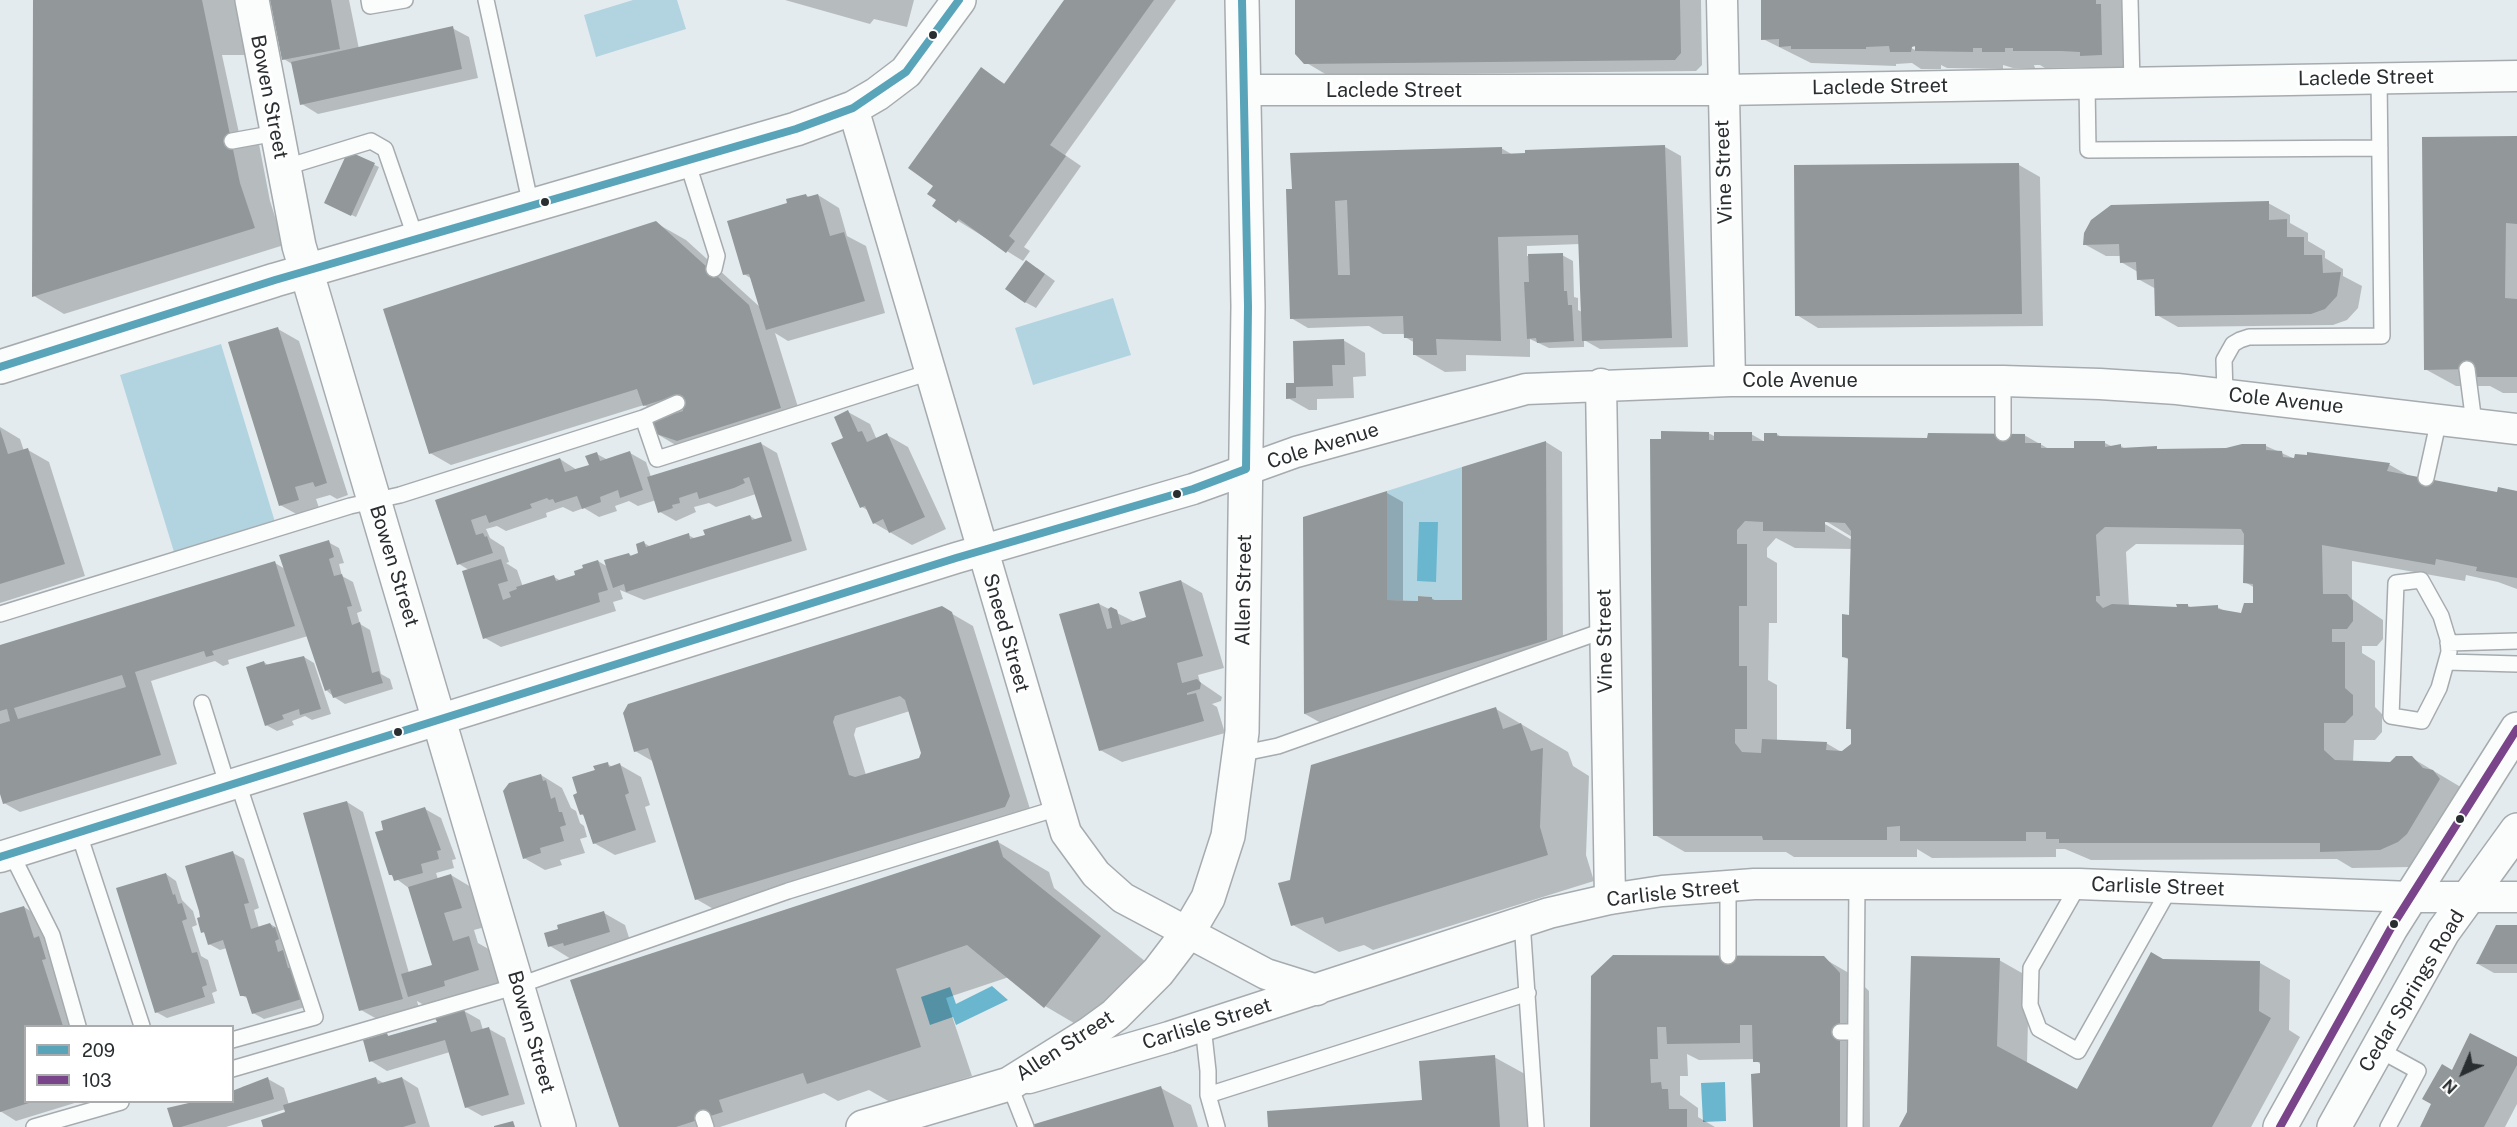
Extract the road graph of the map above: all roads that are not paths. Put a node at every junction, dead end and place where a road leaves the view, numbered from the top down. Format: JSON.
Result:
{"nodes":[{"id":1,"x":252,"y":0,"type":"edge"},
{"id":2,"x":369,"y":0,"type":"edge"},
{"id":3,"x":405,"y":0,"type":"edge"},
{"id":4,"x":486,"y":0,"type":"edge"},
{"id":5,"x":959,"y":0,"type":"edge"},
{"id":6,"x":1242,"y":0,"type":"edge"},
{"id":7,"x":1722,"y":0,"type":"edge"},
{"id":8,"x":2130,"y":0,"type":"edge"},
{"id":9,"x":2517,"y":76,"type":"edge"},
{"id":10,"x":2379,"y":78,"type":"junction"},
{"id":11,"x":2132,"y":82,"type":"junction"},
{"id":12,"x":2087,"y":83,"type":"junction"},
{"id":13,"x":1244,"y":90,"type":"junction"},
{"id":14,"x":1722,"y":90,"type":"junction"},
{"id":15,"x":853,"y":108,"type":"junction"},
{"id":16,"x":276,"y":133,"type":"junction"},
{"id":17,"x":232,"y":141,"type":"dead end"},
{"id":18,"x":2380,"y":148,"type":"junction"},
{"id":19,"x":687,"y":161,"type":"junction"},
{"id":20,"x":283,"y":168,"type":"junction"},
{"id":21,"x":531,"y":206,"type":"junction"},
{"id":22,"x":416,"y":239,"type":"junction"},
{"id":23,"x":714,"y":269,"type":"dead end"},
{"id":24,"x":306,"y":271,"type":"junction"},
{"id":25,"x":0,"y":367,"type":"edge"},
{"id":26,"x":2467,"y":369,"type":"dead end"},
{"id":27,"x":930,"y":372,"type":"junction"},
{"id":28,"x":1730,"y":381,"type":"junction"},
{"id":29,"x":2003,"y":381,"type":"junction"},
{"id":30,"x":1601,"y":384,"type":"junction"},
{"id":31,"x":2224,"y":394,"type":"junction"},
{"id":32,"x":677,"y":404,"type":"dead end"},
{"id":33,"x":643,"y":418,"type":"junction"},
{"id":34,"x":2439,"y":419,"type":"junction"},
{"id":35,"x":2474,"y":423,"type":"junction"},
{"id":36,"x":2517,"y":429,"type":"edge"},
{"id":37,"x":2003,"y":433,"type":"dead end"},
{"id":38,"x":1246,"y":469,"type":"junction"},
{"id":39,"x":2426,"y":478,"type":"dead end"},
{"id":40,"x":374,"y":501,"type":"junction"},
{"id":41,"x":981,"y":550,"type":"junction"},
{"id":42,"x":0,"y":614,"type":"edge"},
{"id":43,"x":1605,"y":630,"type":"junction"},
{"id":44,"x":2517,"y":641,"type":"edge"},
{"id":45,"x":2448,"y":643,"type":"junction"},
{"id":46,"x":2447,"y":662,"type":"junction"},
{"id":47,"x":2517,"y":664,"type":"edge"},
{"id":48,"x":202,"y":703,"type":"dead end"},
{"id":49,"x":440,"y":720,"type":"junction"},
{"id":50,"x":2517,"y":729,"type":"edge"},
{"id":51,"x":1239,"y":754,"type":"junction"},
{"id":52,"x":233,"y":785,"type":"junction"},
{"id":53,"x":1058,"y":808,"type":"junction"},
{"id":54,"x":2517,"y":830,"type":"edge"},
{"id":55,"x":79,"y":834,"type":"junction"},
{"id":56,"x":6,"y":855,"type":"edge"},
{"id":57,"x":1857,"y":884,"type":"junction"},
{"id":58,"x":2079,"y":884,"type":"junction"},
{"id":59,"x":1728,"y":886,"type":"junction"},
{"id":60,"x":2170,"y":888,"type":"junction"},
{"id":61,"x":2411,"y":897,"type":"junction"},
{"id":62,"x":2469,"y":897,"type":"junction"},
{"id":63,"x":2517,"y":897,"type":"edge"},
{"id":64,"x":1610,"y":899,"type":"junction"},
{"id":65,"x":1522,"y":921,"type":"junction"},
{"id":66,"x":1187,"y":934,"type":"junction"},
{"id":67,"x":1728,"y":956,"type":"dead end"},
{"id":68,"x":518,"y":986,"type":"junction"},
{"id":69,"x":1317,"y":990,"type":"junction"},
{"id":70,"x":1528,"y":993,"type":"junction"},
{"id":71,"x":78,"y":1025,"type":"edge"},
{"id":72,"x":142,"y":1025,"type":"edge"},
{"id":73,"x":1203,"y":1026,"type":"junction"},
{"id":74,"x":234,"y":1039,"type":"edge"},
{"id":75,"x":2376,"y":1048,"type":"junction"},
{"id":76,"x":234,"y":1068,"type":"edge"},
{"id":77,"x":1008,"y":1084,"type":"junction"},
{"id":78,"x":1208,"y":1095,"type":"junction"},
{"id":79,"x":115,"y":1103,"type":"edge"},
{"id":80,"x":34,"y":1127,"type":"edge"},
{"id":81,"x":559,"y":1127,"type":"edge"},
{"id":82,"x":863,"y":1127,"type":"edge"},
{"id":83,"x":1026,"y":1127,"type":"edge"},
{"id":84,"x":1218,"y":1127,"type":"edge"},
{"id":85,"x":1536,"y":1127,"type":"edge"},
{"id":86,"x":1855,"y":1127,"type":"edge"},
{"id":87,"x":2280,"y":1127,"type":"edge"},
{"id":88,"x":2334,"y":1127,"type":"edge"},
{"id":89,"x":2388,"y":1127,"type":"edge"}],
"edges":[{"from":1,"to":16,"type":"street","name":"Bowen Street"},
{"from":2,"to":3,"type":"lane"},
{"from":4,"to":21,"type":"lane"},
{"from":5,"to":15,"type":"street"},
{"from":6,"to":13,"type":"street","name":"Allen Street"},
{"from":7,"to":14,"type":"street","name":"Vine Street"},
{"from":8,"to":11,"type":"lane"},
{"from":9,"to":10,"type":"street","name":"Laclede Street"},
{"from":10,"to":11,"type":"street","name":"Laclede Street"},
{"from":10,"to":18,"type":"lane"},
{"from":11,"to":12,"type":"street","name":"Laclede Street"},
{"from":12,"to":14,"type":"street","name":"Laclede Street"},
{"from":12,"to":18,"type":"lane"},
{"from":13,"to":14,"type":"street","name":"Laclede Street"},
{"from":13,"to":38,"type":"street","name":"Allen Street"},
{"from":14,"to":28,"type":"street","name":"Vine Street"},
{"from":15,"to":19,"type":"street"},
{"from":15,"to":27,"type":"street","name":"Sneed Street"},
{"from":16,"to":17,"type":"lane"},
{"from":16,"to":20,"type":"street","name":"Bowen Street"},
{"from":18,"to":31,"type":"lane"},
{"from":19,"to":21,"type":"street"},
{"from":19,"to":23,"type":"lane"},
{"from":20,"to":22,"type":"lane"},
{"from":20,"to":24,"type":"street","name":"Bowen Street"},
{"from":21,"to":22,"type":"street"},
{"from":22,"to":24,"type":"street"},
{"from":24,"to":25,"type":"street"},
{"from":24,"to":40,"type":"street","name":"Bowen Street"},
{"from":26,"to":35,"type":"lane"},
{"from":27,"to":33,"type":"lane"},
{"from":27,"to":41,"type":"street","name":"Sneed Street"},
{"from":28,"to":29,"type":"street","name":"Cole Avenue"},
{"from":28,"to":30,"type":"street","name":"Cole Avenue"},
{"from":29,"to":31,"type":"street","name":"Cole Avenue"},
{"from":29,"to":37,"type":"lane"},
{"from":30,"to":38,"type":"street","name":"Cole Avenue"},
{"from":30,"to":43,"type":"street","name":"Vine Street"},
{"from":31,"to":34,"type":"street","name":"Cole Avenue"},
{"from":32,"to":33,"type":"lane"},
{"from":33,"to":40,"type":"lane"},
{"from":34,"to":35,"type":"street","name":"Cole Avenue"},
{"from":34,"to":39,"type":"lane"},
{"from":35,"to":36,"type":"street","name":"Cole Avenue"},
{"from":38,"to":41,"type":"street","name":"Cole Avenue"},
{"from":38,"to":51,"type":"street","name":"Allen Street"},
{"from":40,"to":42,"type":"lane"},
{"from":40,"to":49,"type":"street","name":"Bowen Street"},
{"from":41,"to":49,"type":"street","name":"Cole Avenue"},
{"from":41,"to":53,"type":"street","name":"Sneed Street"},
{"from":43,"to":51,"type":"lane"},
{"from":43,"to":64,"type":"street","name":"Vine Street"},
{"from":44,"to":45,"type":"lane"},
{"from":45,"to":46,"type":"lane"},
{"from":45,"to":46,"type":"lane"},
{"from":46,"to":47,"type":"lane"},
{"from":48,"to":52,"type":"lane"},
{"from":49,"to":52,"type":"street","name":"Cole Avenue"},
{"from":49,"to":68,"type":"street","name":"Bowen Street"},
{"from":50,"to":61,"type":"street"},
{"from":51,"to":66,"type":"street","name":"Allen Street"},
{"from":52,"to":55,"type":"street","name":"Cole Avenue"},
{"from":52,"to":74,"type":"lane"},
{"from":53,"to":66,"type":"street","name":"Sneed Street"},
{"from":53,"to":68,"type":"lane"},
{"from":54,"to":62,"type":"street","name":"Cedar Springs Road"},
{"from":55,"to":56,"type":"street","name":"Cole Avenue"},
{"from":55,"to":72,"type":"lane"},
{"from":56,"to":71,"type":"lane"},
{"from":57,"to":58,"type":"street","name":"Carlisle Street"},
{"from":57,"to":59,"type":"street","name":"Carlisle Street"},
{"from":57,"to":86,"type":"lane"},
{"from":58,"to":60,"type":"street","name":"Carlisle Street"},
{"from":58,"to":60,"type":"lane"},
{"from":59,"to":64,"type":"street","name":"Carlisle Street"},
{"from":59,"to":67,"type":"lane"},
{"from":60,"to":61,"type":"street","name":"Carlisle Street"},
{"from":61,"to":62,"type":"street","name":"Carlisle Street"},
{"from":61,"to":87,"type":"street"},
{"from":62,"to":63,"type":"street","name":"Carlisle Street"},
{"from":62,"to":75,"type":"street","name":"Cedar Springs Road"},
{"from":64,"to":65,"type":"street","name":"Carlisle Street"},
{"from":65,"to":69,"type":"street","name":"Carlisle Street"},
{"from":65,"to":70,"type":"lane"},
{"from":66,"to":69,"type":"street","name":"Sneed Street"},
{"from":66,"to":77,"type":"street","name":"Allen Street"},
{"from":68,"to":76,"type":"lane"},
{"from":68,"to":81,"type":"street","name":"Bowen Street"},
{"from":69,"to":73,"type":"street","name":"Carlisle Street"},
{"from":70,"to":78,"type":"lane"},
{"from":70,"to":85,"type":"lane"},
{"from":73,"to":77,"type":"street","name":"Carlisle Street"},
{"from":73,"to":78,"type":"lane"},
{"from":75,"to":88,"type":"street","name":"Cedar Springs Road"},
{"from":75,"to":89,"type":"lane"},
{"from":77,"to":82,"type":"street","name":"Carlisle Street"},
{"from":77,"to":83,"type":"lane"},
{"from":78,"to":84,"type":"lane"},
{"from":79,"to":80,"type":"lane"}]}
